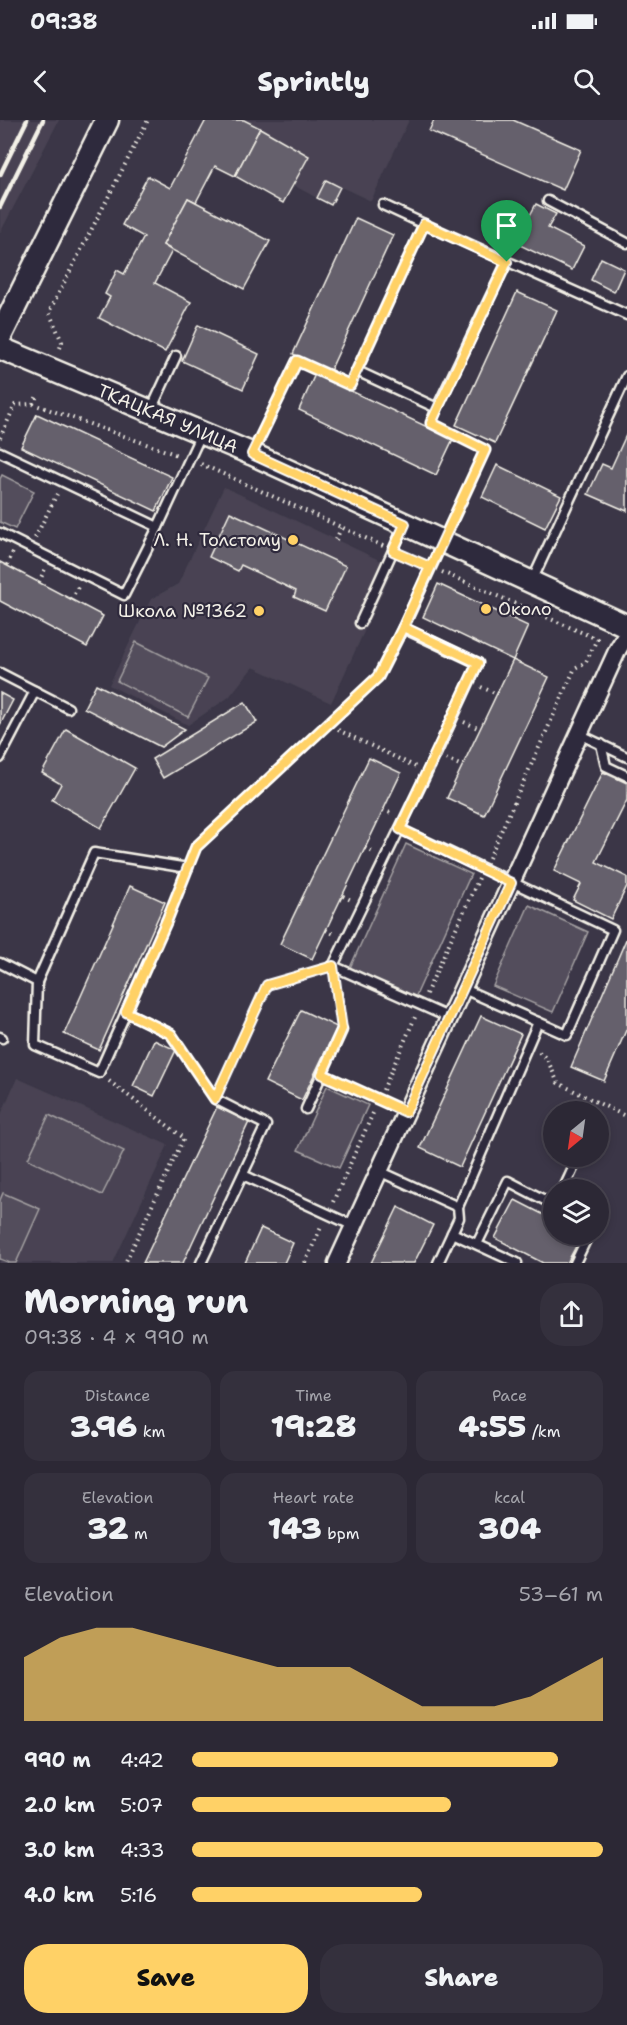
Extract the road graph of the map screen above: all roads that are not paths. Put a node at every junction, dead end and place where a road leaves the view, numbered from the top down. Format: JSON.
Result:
{"nodes":[{"id":1,"x":106,"y":120,"type":"edge"},
{"id":2,"x":548,"y":201,"type":"dead end"},
{"id":3,"x":383,"y":205,"type":"dead end"},
{"id":4,"x":424,"y":224,"type":"junction"},
{"id":5,"x":627,"y":243,"type":"edge"},
{"id":6,"x":507,"y":262,"type":"junction"},
{"id":7,"x":627,"y":315,"type":"edge"},
{"id":8,"x":0,"y":336,"type":"edge"},
{"id":9,"x":0,"y":348,"type":"edge"},
{"id":10,"x":176,"y":356,"type":"dead end"},
{"id":11,"x":357,"y":371,"type":"junction"},
{"id":12,"x":627,"y":376,"type":"edge"},
{"id":13,"x":437,"y":408,"type":"junction"},
{"id":14,"x":151,"y":411,"type":"junction"},
{"id":15,"x":202,"y":432,"type":"junction"},
{"id":16,"x":0,"y":452,"type":"edge"},
{"id":17,"x":252,"y":454,"type":"junction"},
{"id":18,"x":405,"y":524,"type":"junction"},
{"id":19,"x":158,"y":527,"type":"junction"},
{"id":20,"x":0,"y":533,"type":"edge"},
{"id":21,"x":442,"y":540,"type":"junction"},
{"id":22,"x":532,"y":582,"type":"junction"},
{"id":23,"x":360,"y":622,"type":"dead end"},
{"id":24,"x":627,"y":626,"type":"edge"},
{"id":25,"x":403,"y":627,"type":"junction"},
{"id":26,"x":627,"y":634,"type":"edge"},
{"id":27,"x":0,"y":673,"type":"edge"},
{"id":28,"x":35,"y":691,"type":"junction"},
{"id":29,"x":68,"y":708,"type":"dead end"},
{"id":30,"x":579,"y":734,"type":"junction"},
{"id":31,"x":601,"y":744,"type":"junction"},
{"id":32,"x":627,"y":757,"type":"edge"},
{"id":33,"x":0,"y":758,"type":"edge"},
{"id":34,"x":627,"y":776,"type":"edge"},
{"id":35,"x":400,"y":829,"type":"junction"},
{"id":36,"x":188,"y":868,"type":"junction"},
{"id":37,"x":511,"y":883,"type":"junction"},
{"id":38,"x":0,"y":963,"type":"edge"},
{"id":39,"x":37,"y":982,"type":"junction"},
{"id":40,"x":464,"y":988,"type":"junction"},
{"id":41,"x":126,"y":1012,"type":"junction"},
{"id":42,"x":450,"y":1018,"type":"junction"},
{"id":43,"x":538,"y":1022,"type":"junction"},
{"id":44,"x":342,"y":1029,"type":"road end"},
{"id":45,"x":322,"y":1074,"type":"junction"},
{"id":46,"x":306,"y":1109,"type":"dead end"},
{"id":47,"x":406,"y":1112,"type":"junction"},
{"id":48,"x":379,"y":1171,"type":"junction"},
{"id":49,"x":243,"y":1174,"type":"junction"},
{"id":50,"x":543,"y":1199,"type":"edge"},
{"id":51,"x":458,"y":1207,"type":"junction"},
{"id":52,"x":354,"y":1226,"type":"junction"},
{"id":53,"x":452,"y":1233,"type":"junction"},
{"id":54,"x":477,"y":1244,"type":"junction"},
{"id":55,"x":584,"y":1245,"type":"edge"},
{"id":56,"x":201,"y":1263,"type":"edge"},
{"id":57,"x":337,"y":1263,"type":"edge"},
{"id":58,"x":438,"y":1263,"type":"edge"},
{"id":59,"x":517,"y":1263,"type":"edge"},
{"id":60,"x":575,"y":1263,"type":"edge"}],
"edges":[{"from":1,"to":8,"type":"main road"},
{"from":2,"to":5,"type":"lane"},
{"from":3,"to":4,"type":"lane"},
{"from":4,"to":6,"type":"lane"},
{"from":4,"to":11,"type":"lane"},
{"from":6,"to":7,"type":"lane"},
{"from":6,"to":13,"type":"lane"},
{"from":9,"to":14,"type":"street","name":"ТКАЦКАЯ УЛИЦА"},
{"from":10,"to":14,"type":"lane"},
{"from":11,"to":13,"type":"lane"},
{"from":11,"to":17,"type":"lane"},
{"from":12,"to":22,"type":"lane"},
{"from":13,"to":21,"type":"lane"},
{"from":14,"to":15,"type":"street","name":"ТКАЦКАЯ УЛИЦА"},
{"from":15,"to":17,"type":"street","name":"ТКАЦКАЯ УЛИЦА"},
{"from":15,"to":19,"type":"lane"},
{"from":16,"to":19,"type":"lane"},
{"from":17,"to":18,"type":"street","name":"ТКАЦКАЯ УЛИЦА"},
{"from":18,"to":21,"type":"street","name":"ТКАЦКАЯ УЛИЦА"},
{"from":18,"to":23,"type":"lane"},
{"from":19,"to":20,"type":"lane"},
{"from":21,"to":22,"type":"street","name":"ТКАЦКАЯ УЛИЦА"},
{"from":21,"to":25,"type":"lane"},
{"from":22,"to":24,"type":"street","name":"ТКАЦКАЯ УЛИЦА"},
{"from":25,"to":35,"type":"lane"},
{"from":25,"to":36,"type":"lane"},
{"from":26,"to":30,"type":"street"},
{"from":27,"to":28,"type":"lane"},
{"from":28,"to":29,"type":"lane"},
{"from":28,"to":33,"type":"lane"},
{"from":30,"to":31,"type":"lane"},
{"from":30,"to":37,"type":"street"},
{"from":31,"to":32,"type":"lane"},
{"from":31,"to":34,"type":"lane"},
{"from":35,"to":37,"type":"lane"},
{"from":35,"to":42,"type":"lane"},
{"from":36,"to":39,"type":"lane"},
{"from":36,"to":41,"type":"lane"},
{"from":37,"to":40,"type":"street"},
{"from":37,"to":43,"type":"lane"},
{"from":38,"to":39,"type":"lane"},
{"from":39,"to":41,"type":"lane"},
{"from":40,"to":42,"type":"street"},
{"from":40,"to":43,"type":"lane"},
{"from":41,"to":49,"type":"lane"},
{"from":42,"to":47,"type":"street"},
{"from":43,"to":51,"type":"lane"},
{"from":44,"to":45,"type":"lane"},
{"from":45,"to":46,"type":"lane"},
{"from":45,"to":47,"type":"lane"},
{"from":47,"to":48,"type":"street"},
{"from":48,"to":51,"type":"lane"},
{"from":48,"to":52,"type":"street"},
{"from":49,"to":52,"type":"lane"},
{"from":49,"to":56,"type":"lane"},
{"from":50,"to":54,"type":"lane"},
{"from":51,"to":53,"type":"lane"},
{"from":52,"to":57,"type":"street"},
{"from":53,"to":54,"type":"lane"},
{"from":53,"to":58,"type":"lane"},
{"from":54,"to":59,"type":"lane"},
{"from":55,"to":60,"type":"lane"}]}
